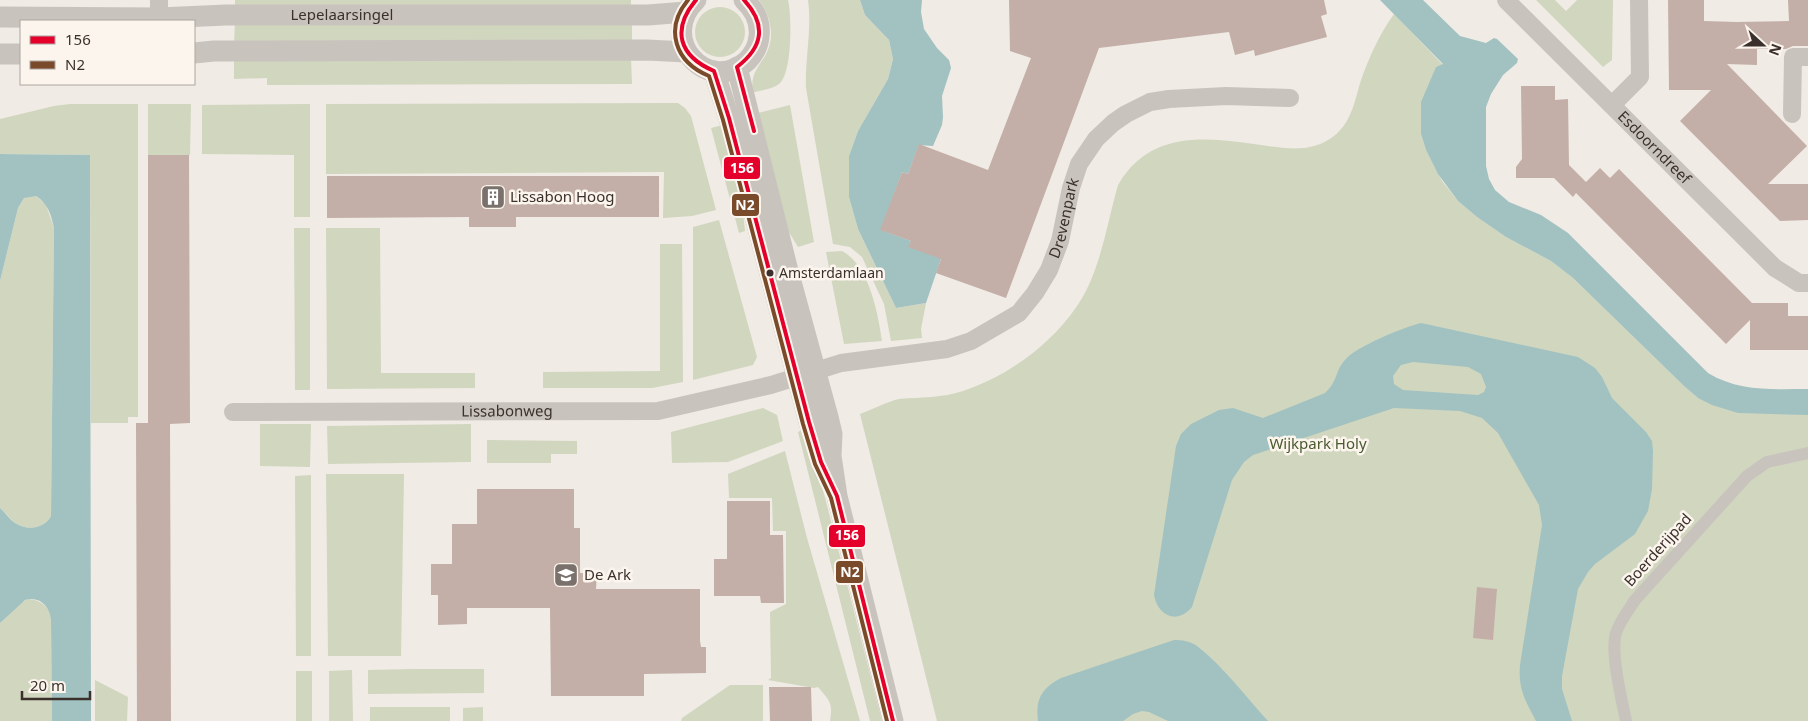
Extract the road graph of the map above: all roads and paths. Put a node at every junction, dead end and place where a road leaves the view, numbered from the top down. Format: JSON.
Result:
{"nodes":[{"id":1,"x":744,"y":0,"type":"edge"},
{"id":2,"x":1506,"y":0,"type":"edge"},
{"id":3,"x":1639,"y":0,"type":"edge"},
{"id":4,"x":691,"y":6,"type":"edge"},
{"id":5,"x":159,"y":13,"type":"edge"},
{"id":6,"x":0,"y":17,"type":"edge"},
{"id":7,"x":686,"y":52,"type":"junction"},
{"id":8,"x":195,"y":53,"type":"edge"},
{"id":9,"x":0,"y":54,"type":"edge"},
{"id":10,"x":20,"y":54,"type":"edge"},
{"id":11,"x":1808,"y":57,"type":"edge"},
{"id":12,"x":737,"y":67,"type":"junction"},
{"id":13,"x":714,"y":71,"type":"junction"},
{"id":14,"x":1290,"y":98,"type":"dead end"},
{"id":15,"x":1612,"y":105,"type":"junction"},
{"id":16,"x":1792,"y":114,"type":"dead end"},
{"id":17,"x":1808,"y":282,"type":"edge"},
{"id":18,"x":796,"y":377,"type":"junction"},
{"id":19,"x":233,"y":412,"type":"dead end"},
{"id":20,"x":1808,"y":453,"type":"edge"},
{"id":21,"x":893,"y":721,"type":"edge"},
{"id":22,"x":1626,"y":721,"type":"edge"}],
"edges":[{"from":1,"to":12,"type":"street"},
{"from":2,"to":15,"type":"street","name":"Esdoorndreef"},
{"from":3,"to":15,"type":"street"},
{"from":4,"to":5,"type":"street","name":"Lepelaarsingel"},
{"from":4,"to":7,"type":"street"},
{"from":5,"to":6,"type":"street","name":"Lepelaarsingel"},
{"from":7,"to":8,"type":"street"},
{"from":7,"to":13,"type":"street"},
{"from":9,"to":10,"type":"street"},
{"from":11,"to":16,"type":"street"},
{"from":12,"to":13,"type":"street"},
{"from":12,"to":18,"type":"street"},
{"from":13,"to":18,"type":"street"},
{"from":14,"to":18,"type":"street","name":"Drevenpark"},
{"from":15,"to":17,"type":"street","name":"Esdoorndreef"},
{"from":18,"to":19,"type":"street","name":"Lissabonweg"},
{"from":18,"to":21,"type":"street"},
{"from":20,"to":22,"type":"street","name":"Boerderijpad"}]}
